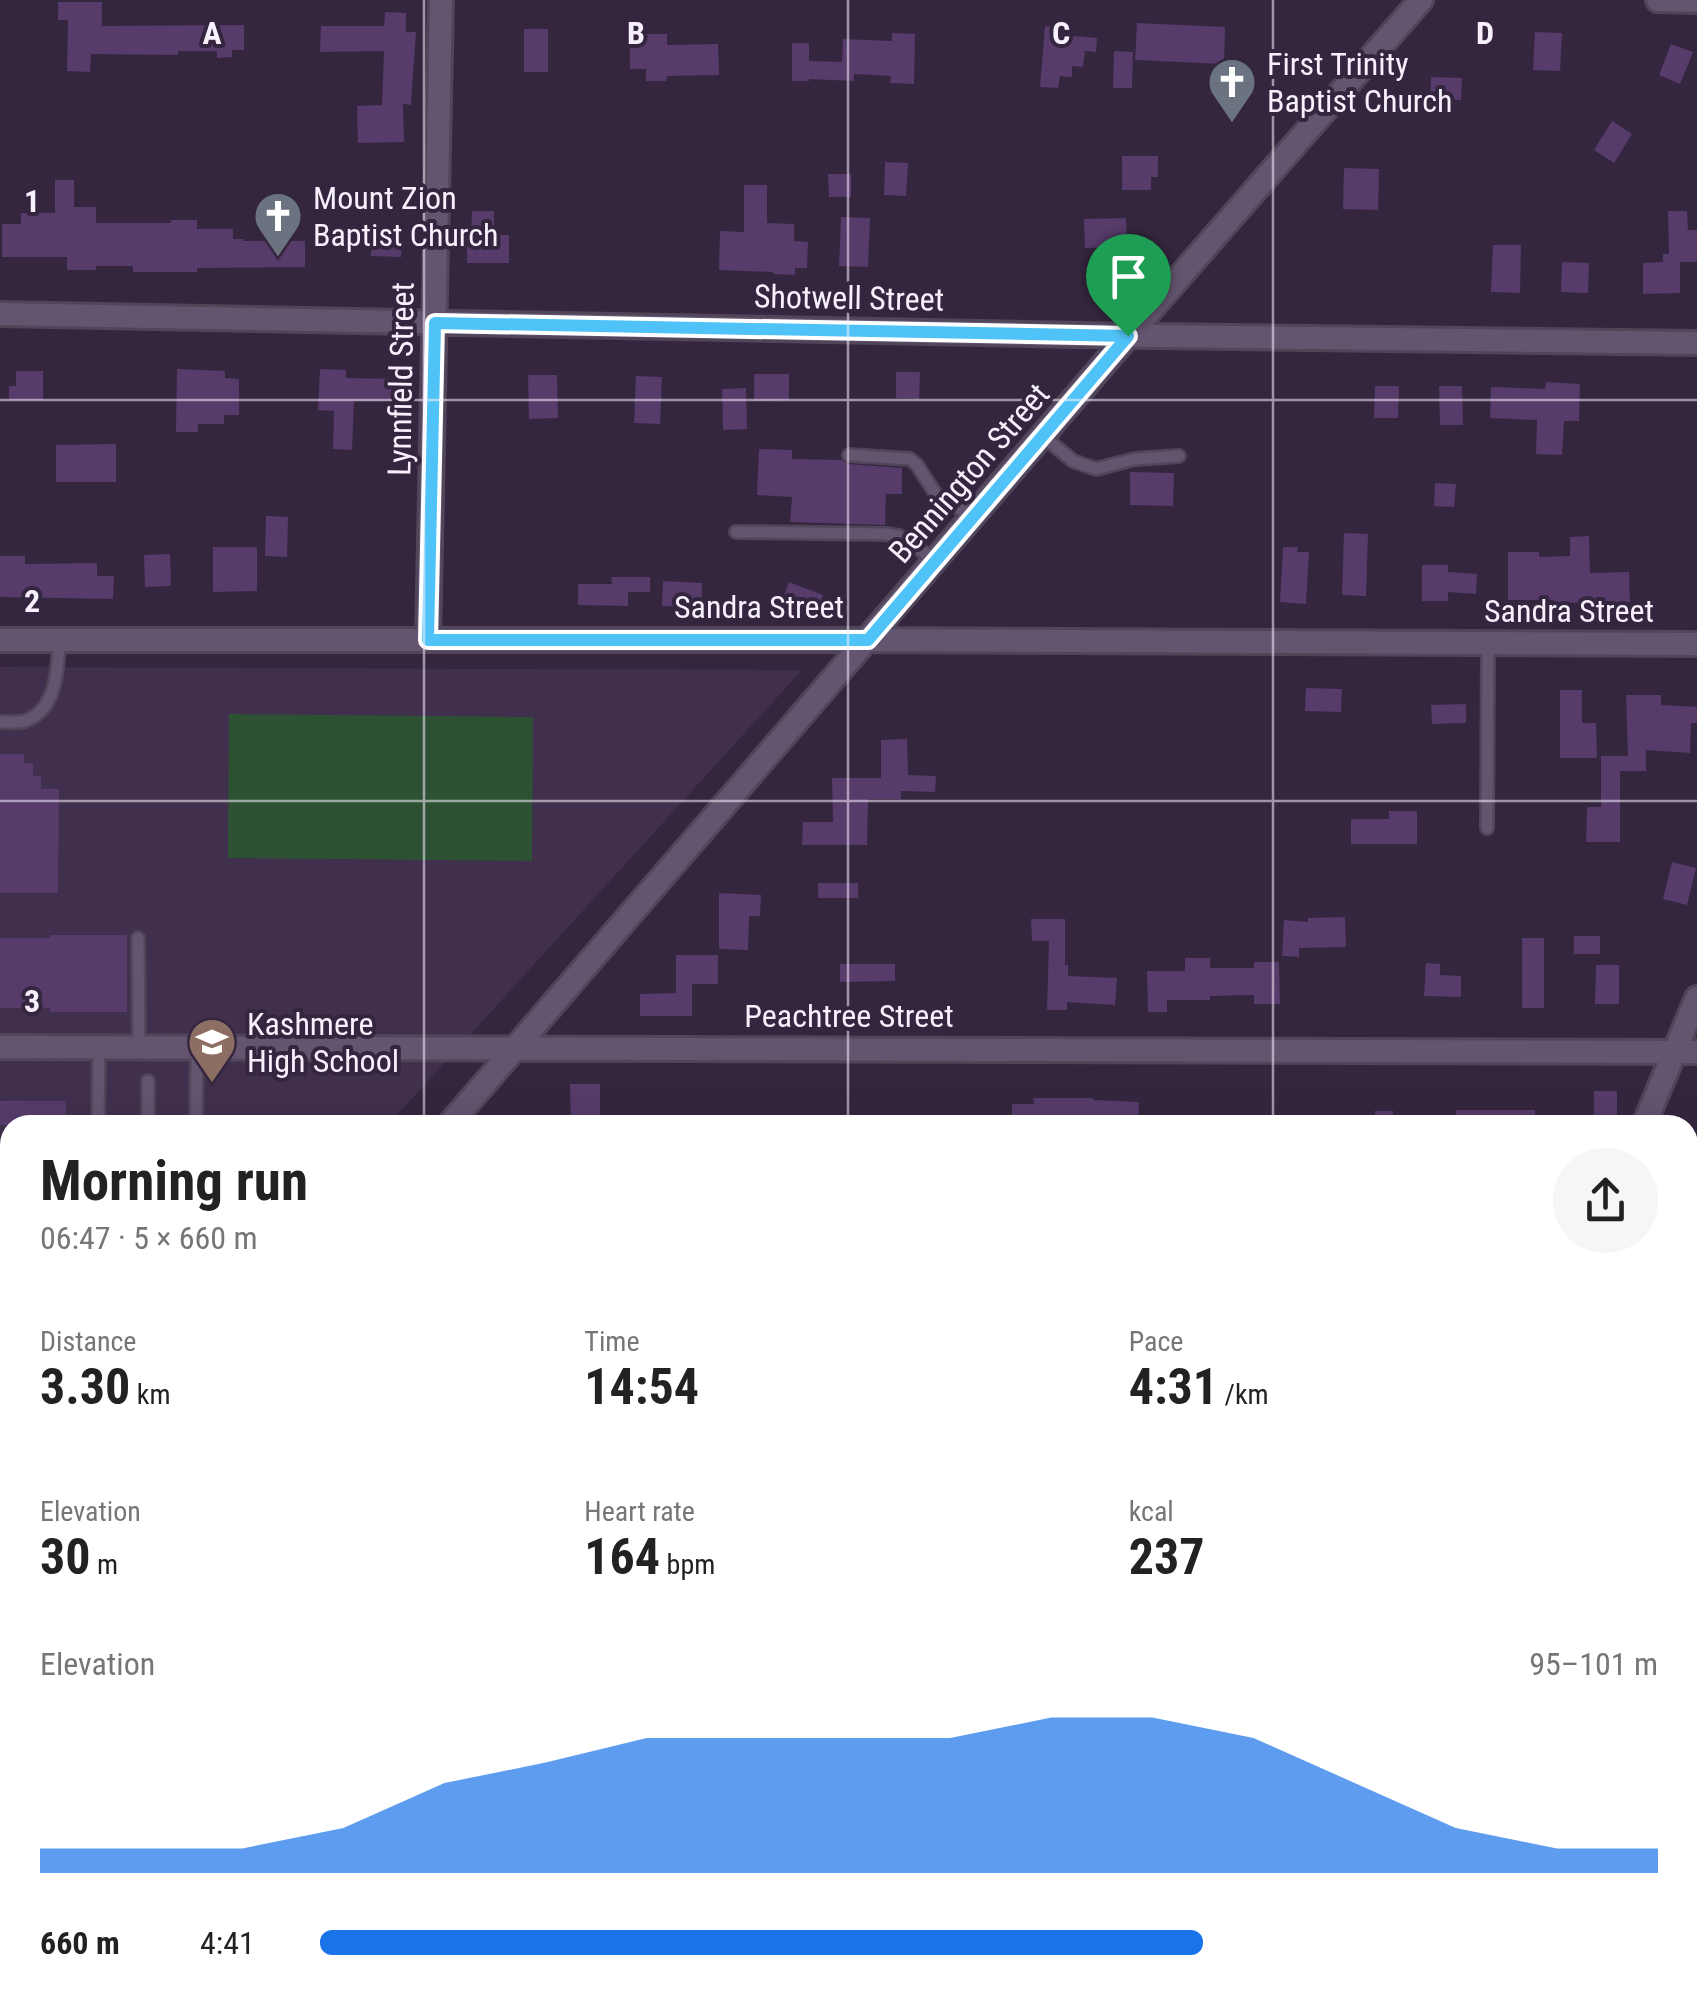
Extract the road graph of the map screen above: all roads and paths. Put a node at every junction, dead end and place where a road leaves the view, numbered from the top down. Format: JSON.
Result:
{"nodes":[{"id":1,"x":441,"y":0,"type":"edge"},
{"id":2,"x":1421,"y":0,"type":"edge"},
{"id":3,"x":1658,"y":0,"type":"edge"},
{"id":4,"x":1697,"y":0,"type":"edge"},
{"id":5,"x":0,"y":314,"type":"edge"},
{"id":6,"x":435,"y":323,"type":"junction"},
{"id":7,"x":1128,"y":336,"type":"junction"},
{"id":8,"x":1697,"y":344,"type":"edge"},
{"id":9,"x":1043,"y":436,"type":"junction"},
{"id":10,"x":849,"y":456,"type":"dead end"},
{"id":11,"x":1179,"y":456,"type":"dead end"},
{"id":12,"x":974,"y":518,"type":"junction"},
{"id":13,"x":736,"y":532,"type":"dead end"},
{"id":14,"x":937,"y":561,"type":"junction"},
{"id":15,"x":0,"y":640,"type":"edge"},
{"id":16,"x":60,"y":640,"type":"junction"},
{"id":17,"x":428,"y":640,"type":"junction"},
{"id":18,"x":868,"y":640,"type":"junction"},
{"id":19,"x":1488,"y":643,"type":"junction"},
{"id":20,"x":1697,"y":644,"type":"edge"},
{"id":21,"x":0,"y":722,"type":"edge"},
{"id":22,"x":1487,"y":828,"type":"dead end"},
{"id":23,"x":138,"y":938,"type":"dead end"},
{"id":24,"x":1697,"y":998,"type":"edge"},
{"id":25,"x":0,"y":1047,"type":"edge"},
{"id":26,"x":99,"y":1047,"type":"junction"},
{"id":27,"x":139,"y":1047,"type":"junction"},
{"id":28,"x":196,"y":1048,"type":"junction"},
{"id":29,"x":515,"y":1048,"type":"junction"},
{"id":30,"x":1686,"y":1052,"type":"edge"},
{"id":31,"x":148,"y":1081,"type":"dead end"},
{"id":32,"x":98,"y":1115,"type":"edge"},
{"id":33,"x":148,"y":1115,"type":"edge"},
{"id":34,"x":196,"y":1115,"type":"edge"},
{"id":35,"x":458,"y":1115,"type":"edge"},
{"id":36,"x":1650,"y":1115,"type":"edge"}],
"edges":[{"from":1,"to":6,"type":"street","name":"Lynnfield Street"},
{"from":2,"to":7,"type":"street","name":"Bennington Street"},
{"from":3,"to":4,"type":"street"},
{"from":5,"to":6,"type":"street","name":"Shotwell Street"},
{"from":6,"to":7,"type":"street","name":"Shotwell Street"},
{"from":6,"to":17,"type":"street","name":"Lynnfield Street"},
{"from":7,"to":8,"type":"street","name":"Shotwell Street"},
{"from":7,"to":9,"type":"street","name":"Bennington Street"},
{"from":9,"to":11,"type":"lane"},
{"from":9,"to":12,"type":"street","name":"Bennington Street"},
{"from":10,"to":12,"type":"lane"},
{"from":12,"to":14,"type":"street","name":"Bennington Street"},
{"from":13,"to":14,"type":"lane"},
{"from":14,"to":18,"type":"street","name":"Bennington Street"},
{"from":15,"to":16,"type":"street","name":"Sandra Street"},
{"from":16,"to":17,"type":"street","name":"Sandra Street"},
{"from":16,"to":21,"type":"lane"},
{"from":17,"to":18,"type":"street","name":"Sandra Street"},
{"from":18,"to":19,"type":"street","name":"Sandra Street"},
{"from":18,"to":29,"type":"street","name":"Bennington Street"},
{"from":19,"to":20,"type":"street","name":"Sandra Street"},
{"from":19,"to":22,"type":"lane"},
{"from":23,"to":27,"type":"lane"},
{"from":24,"to":30,"type":"street"},
{"from":25,"to":26,"type":"street","name":"Peachtree Street"},
{"from":26,"to":27,"type":"street","name":"Peachtree Street"},
{"from":26,"to":32,"type":"lane"},
{"from":27,"to":28,"type":"street","name":"Peachtree Street"},
{"from":28,"to":29,"type":"street","name":"Peachtree Street"},
{"from":28,"to":34,"type":"lane"},
{"from":29,"to":30,"type":"street","name":"Peachtree Street"},
{"from":29,"to":35,"type":"street","name":"Bennington Street"},
{"from":30,"to":36,"type":"street"},
{"from":31,"to":33,"type":"lane"}]}
